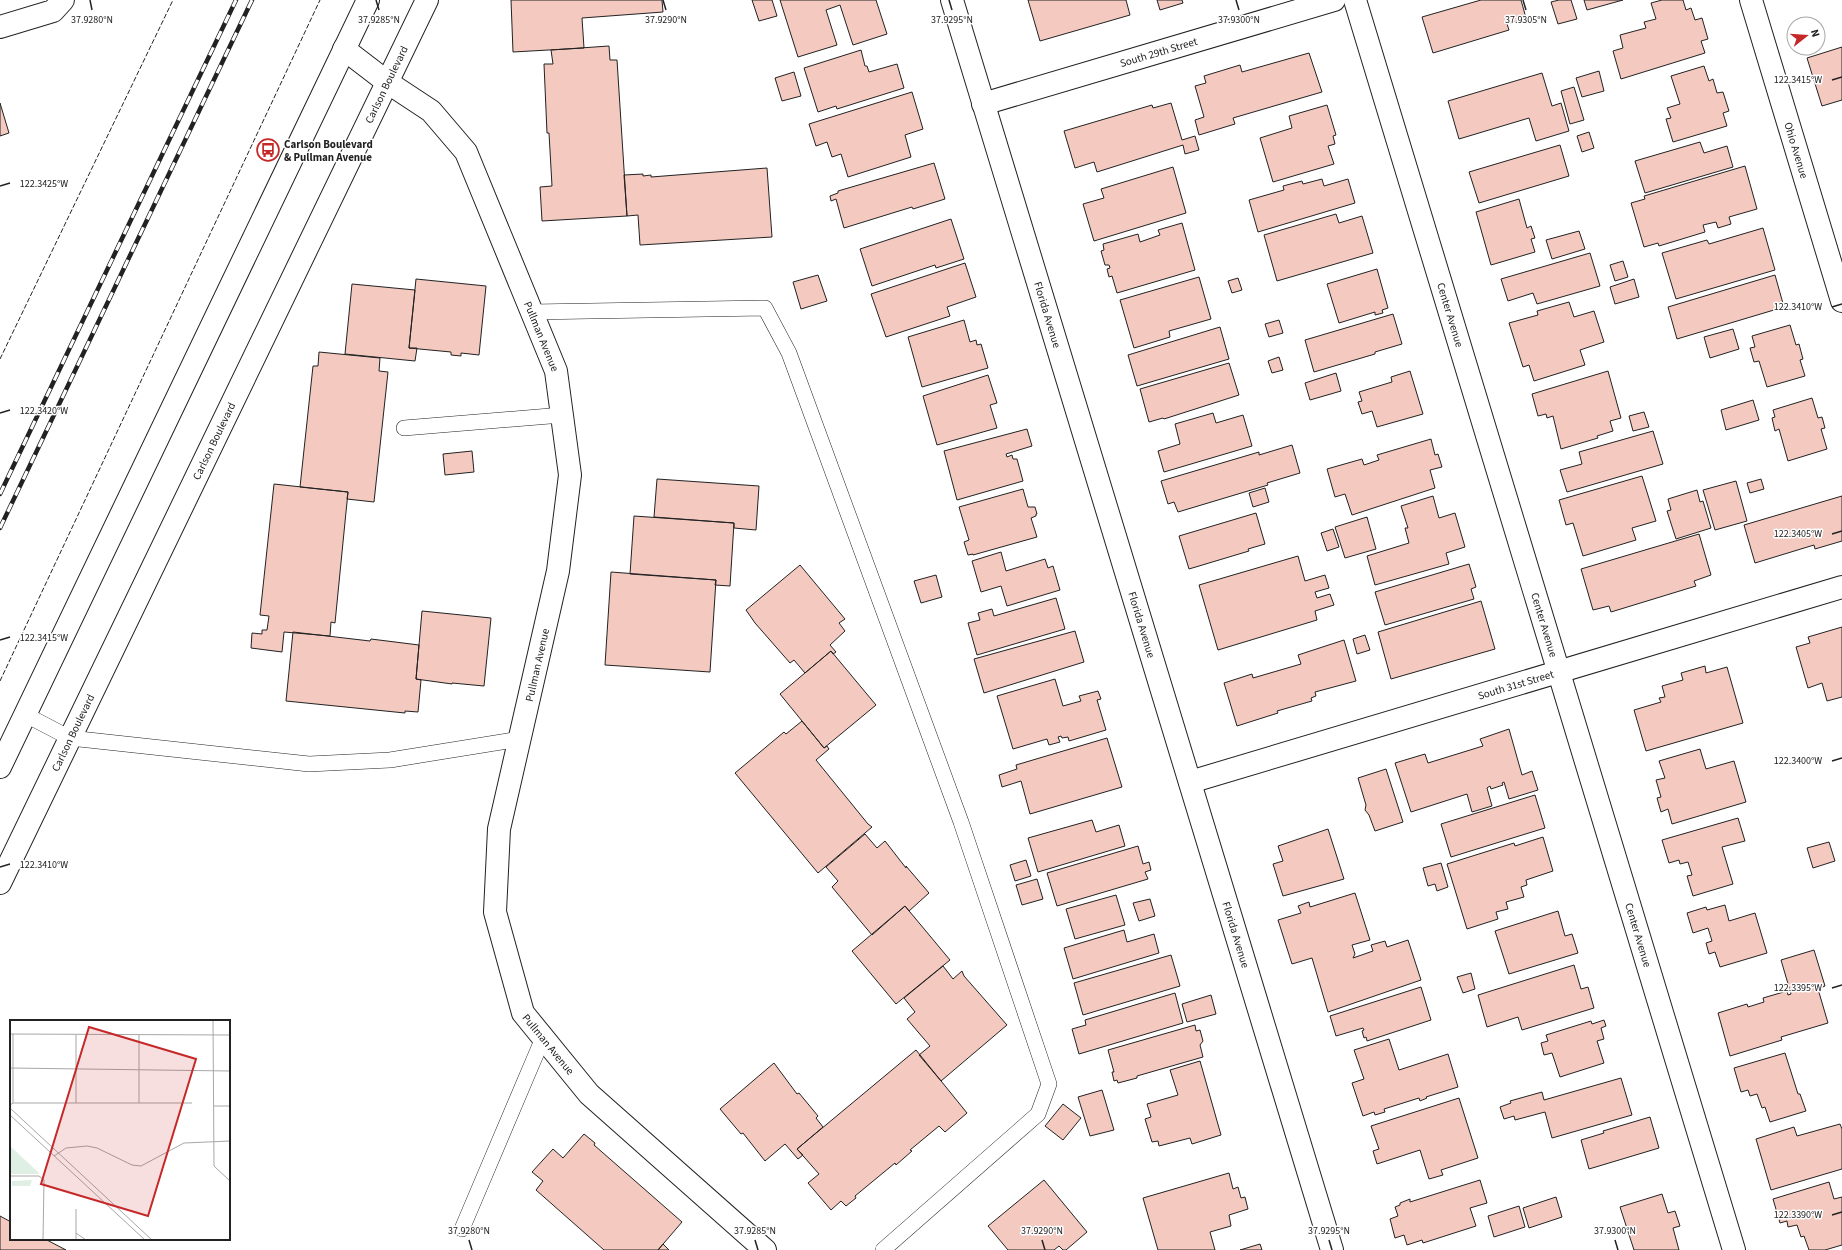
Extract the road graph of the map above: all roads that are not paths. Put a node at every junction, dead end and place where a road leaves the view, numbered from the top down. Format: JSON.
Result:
{"nodes":[{"id":1,"x":63,"y":0,"type":"edge"},
{"id":2,"x":368,"y":0,"type":"edge"},
{"id":3,"x":427,"y":0,"type":"edge"},
{"id":4,"x":952,"y":0,"type":"edge"},
{"id":5,"x":1334,"y":0,"type":"edge"},
{"id":6,"x":1355,"y":0,"type":"edge"},
{"id":7,"x":1751,"y":0,"type":"edge"},
{"id":8,"x":0,"y":27,"type":"edge"},
{"id":9,"x":344,"y":49,"type":"junction"},
{"id":10,"x":387,"y":82,"type":"junction"},
{"id":11,"x":983,"y":104,"type":"junction"},
{"id":12,"x":1842,"y":300,"type":"edge"},
{"id":13,"x":532,"y":312,"type":"junction"},
{"id":14,"x":562,"y":415,"type":"junction"},
{"id":15,"x":404,"y":428,"type":"dead end"},
{"id":16,"x":1842,"y":587,"type":"edge"},
{"id":17,"x":1559,"y":672,"type":"junction"},
{"id":18,"x":26,"y":715,"type":"junction"},
{"id":19,"x":70,"y":738,"type":"junction"},
{"id":20,"x":520,"y":739,"type":"junction"},
{"id":21,"x":0,"y":767,"type":"edge"},
{"id":22,"x":1190,"y":782,"type":"junction"},
{"id":23,"x":0,"y":883,"type":"edge"},
{"id":24,"x":543,"y":1038,"type":"junction"},
{"id":25,"x":462,"y":1228,"type":"dead end"},
{"id":26,"x":765,"y":1250,"type":"edge"},
{"id":27,"x":883,"y":1250,"type":"edge"},
{"id":28,"x":1332,"y":1250,"type":"edge"},
{"id":29,"x":1734,"y":1250,"type":"edge"}],
"edges":[{"from":1,"to":8,"type":"street"},
{"from":2,"to":9,"type":"street"},
{"from":3,"to":10,"type":"street","name":"Carlson Boulevard"},
{"from":4,"to":11,"type":"street","name":"Florida Avenue"},
{"from":5,"to":11,"type":"street","name":"South 29th Street"},
{"from":6,"to":17,"type":"street","name":"Center Avenue"},
{"from":7,"to":12,"type":"street","name":"Ohio Avenue"},
{"from":9,"to":10,"type":"street","name":"Pullman Avenue"},
{"from":9,"to":18,"type":"street"},
{"from":10,"to":13,"type":"street","name":"Pullman Avenue"},
{"from":10,"to":19,"type":"street","name":"Carlson Boulevard"},
{"from":11,"to":22,"type":"street","name":"Florida Avenue"},
{"from":13,"to":14,"type":"street","name":"Pullman Avenue"},
{"from":13,"to":27,"type":"lane"},
{"from":14,"to":15,"type":"lane"},
{"from":14,"to":20,"type":"street","name":"Pullman Avenue"},
{"from":16,"to":17,"type":"street","name":"South 31st Street"},
{"from":17,"to":22,"type":"street","name":"South 31st Street"},
{"from":17,"to":29,"type":"street","name":"Center Avenue"},
{"from":18,"to":19,"type":"lane"},
{"from":18,"to":21,"type":"street"},
{"from":19,"to":20,"type":"lane"},
{"from":19,"to":23,"type":"street","name":"Carlson Boulevard"},
{"from":20,"to":24,"type":"street","name":"Pullman Avenue"},
{"from":22,"to":28,"type":"street","name":"Florida Avenue"},
{"from":24,"to":25,"type":"lane"},
{"from":24,"to":26,"type":"street","name":"Pullman Avenue"}]}
